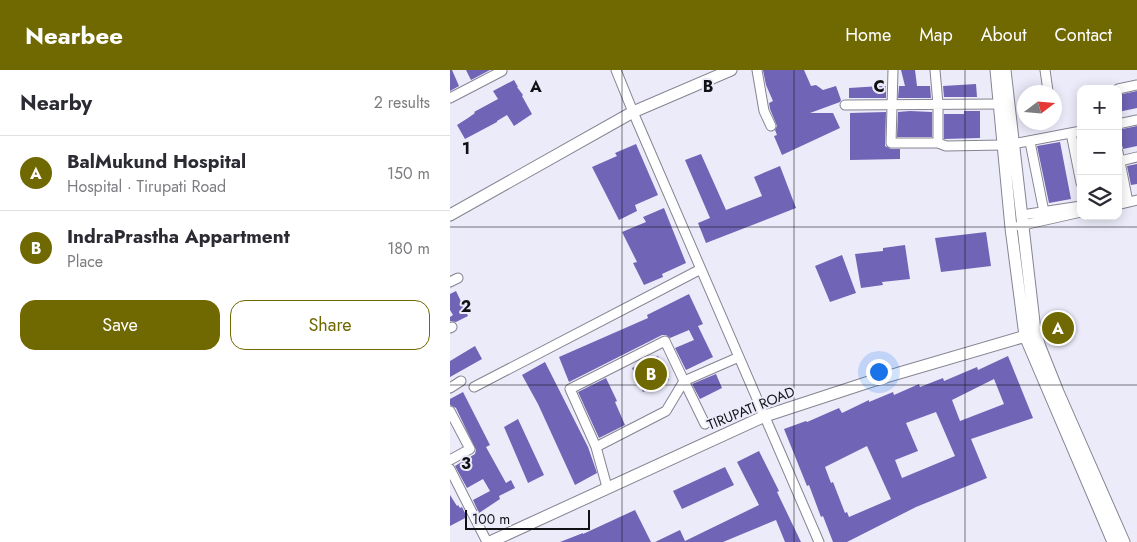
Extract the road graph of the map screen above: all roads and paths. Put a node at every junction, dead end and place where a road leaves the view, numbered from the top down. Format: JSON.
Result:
{"nodes":[{"id":1,"x":616,"y":70,"type":"edge"},
{"id":2,"x":758,"y":70,"type":"edge"},
{"id":3,"x":893,"y":70,"type":"edge"},
{"id":4,"x":935,"y":70,"type":"edge"},
{"id":5,"x":996,"y":70,"type":"edge"},
{"id":6,"x":1005,"y":70,"type":"edge"},
{"id":7,"x":1045,"y":70,"type":"edge"},
{"id":8,"x":502,"y":71,"type":"dead end"},
{"id":9,"x":725,"y":71,"type":"edge"},
{"id":10,"x":1047,"y":85,"type":"edge"},
{"id":11,"x":1137,"y":85,"type":"edge"},
{"id":12,"x":1122,"y":88,"type":"edge"},
{"id":13,"x":450,"y":98,"type":"edge"},
{"id":14,"x":892,"y":104,"type":"junction"},
{"id":15,"x":938,"y":104,"type":"junction"},
{"id":16,"x":999,"y":104,"type":"junction"},
{"id":17,"x":846,"y":105,"type":"dead end"},
{"id":18,"x":633,"y":112,"type":"junction"},
{"id":19,"x":1137,"y":120,"type":"edge"},
{"id":20,"x":1122,"y":123,"type":"edge"},
{"id":21,"x":771,"y":126,"type":"dead end"},
{"id":22,"x":1077,"y":132,"type":"edge"},
{"id":23,"x":1071,"y":133,"type":"junction"},
{"id":24,"x":1030,"y":142,"type":"junction"},
{"id":25,"x":938,"y":143,"type":"junction"},
{"id":26,"x":1008,"y":144,"type":"junction"},
{"id":27,"x":1122,"y":156,"type":"edge"},
{"id":28,"x":1137,"y":157,"type":"edge"},
{"id":29,"x":1079,"y":175,"type":"edge"},
{"id":30,"x":1121,"y":175,"type":"edge"},
{"id":31,"x":1137,"y":194,"type":"edge"},
{"id":32,"x":1123,"y":198,"type":"edge"},
{"id":33,"x":1137,"y":200,"type":"edge"},
{"id":34,"x":1122,"y":203,"type":"edge"},
{"id":35,"x":1077,"y":207,"type":"edge"},
{"id":36,"x":1044,"y":212,"type":"junction"},
{"id":37,"x":1077,"y":213,"type":"edge"},
{"id":38,"x":450,"y":215,"type":"edge"},
{"id":39,"x":1019,"y":222,"type":"junction"},
{"id":40,"x":701,"y":269,"type":"junction"},
{"id":41,"x":1030,"y":334,"type":"junction"},
{"id":42,"x":740,"y":357,"type":"junction"},
{"id":43,"x":461,"y":381,"type":"dead end"},
{"id":44,"x":684,"y":381,"type":"junction"},
{"id":45,"x":474,"y":387,"type":"dead end"},
{"id":46,"x":450,"y":388,"type":"edge"},
{"id":47,"x":450,"y":411,"type":"edge"},
{"id":48,"x":765,"y":416,"type":"junction"},
{"id":49,"x":705,"y":424,"type":"dead end"},
{"id":50,"x":596,"y":447,"type":"junction"},
{"id":51,"x":450,"y":460,"type":"edge"},
{"id":52,"x":450,"y":469,"type":"edge"},
{"id":53,"x":607,"y":487,"type":"junction"},
{"id":54,"x":488,"y":542,"type":"edge"},
{"id":55,"x":819,"y":542,"type":"edge"},
{"id":56,"x":1113,"y":542,"type":"edge"},
{"id":57,"x":1124,"y":542,"type":"edge"}],
"edges":[{"from":1,"to":18,"type":"street"},
{"from":2,"to":21,"type":"street"},
{"from":3,"to":14,"type":"street"},
{"from":4,"to":15,"type":"street"},
{"from":5,"to":16,"type":"street"},
{"from":6,"to":26,"type":"street"},
{"from":7,"to":10,"type":"street"},
{"from":8,"to":13,"type":"street"},
{"from":9,"to":18,"type":"street"},
{"from":11,"to":12,"type":"street"},
{"from":14,"to":15,"type":"street"},
{"from":14,"to":17,"type":"street"},
{"from":14,"to":25,"type":"street"},
{"from":15,"to":16,"type":"street"},
{"from":15,"to":25,"type":"street"},
{"from":16,"to":26,"type":"street"},
{"from":18,"to":38,"type":"street"},
{"from":18,"to":40,"type":"street"},
{"from":19,"to":20,"type":"street"},
{"from":22,"to":23,"type":"street"},
{"from":23,"to":24,"type":"street"},
{"from":23,"to":29,"type":"street"},
{"from":24,"to":26,"type":"street"},
{"from":24,"to":36,"type":"street"},
{"from":25,"to":26,"type":"street"},
{"from":26,"to":39,"type":"street"},
{"from":26,"to":39,"type":"street"},
{"from":27,"to":28,"type":"street"},
{"from":30,"to":32,"type":"street"},
{"from":31,"to":32,"type":"street"},
{"from":33,"to":34,"type":"street"},
{"from":35,"to":36,"type":"street"},
{"from":36,"to":39,"type":"street"},
{"from":37,"to":39,"type":"street"},
{"from":39,"to":41,"type":"street"},
{"from":40,"to":42,"type":"street"},
{"from":40,"to":45,"type":"street"},
{"from":41,"to":48,"type":"street","name":"TIRUPATI ROAD"},
{"from":41,"to":56,"type":"street"},
{"from":41,"to":57,"type":"street"},
{"from":42,"to":44,"type":"street"},
{"from":42,"to":48,"type":"street"},
{"from":43,"to":46,"type":"street"},
{"from":44,"to":49,"type":"street"},
{"from":44,"to":50,"type":"street"},
{"from":44,"to":50,"type":"street"},
{"from":47,"to":51,"type":"street"},
{"from":48,"to":53,"type":"street","name":"TIRUPATI ROAD"},
{"from":48,"to":55,"type":"street"},
{"from":50,"to":53,"type":"street"},
{"from":52,"to":54,"type":"street"},
{"from":53,"to":54,"type":"street","name":"TIRUPATI ROAD"}]}
